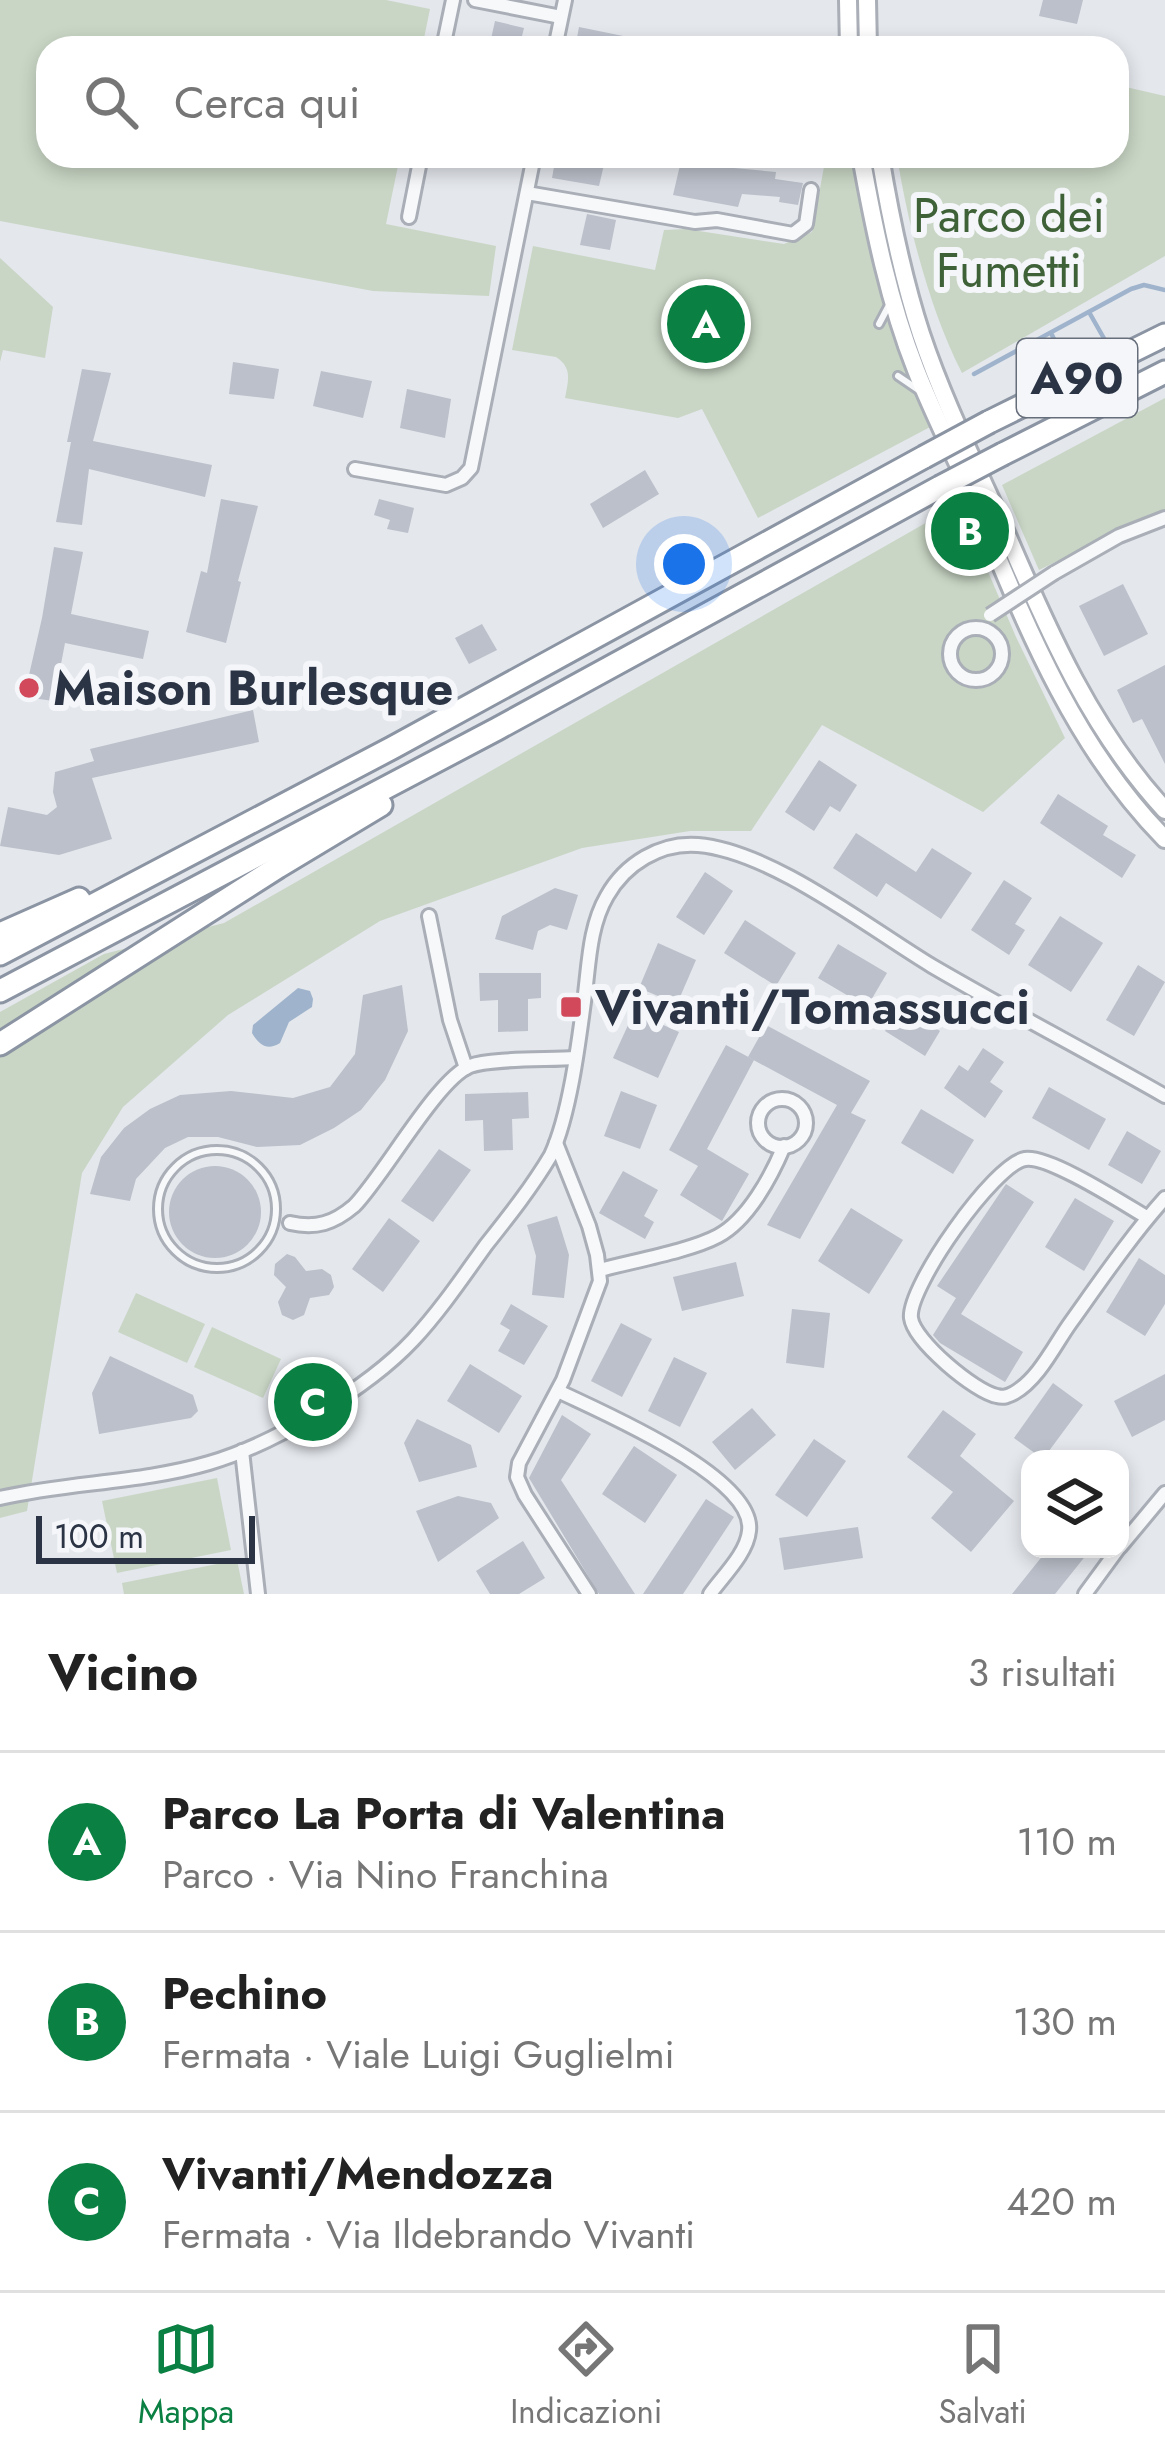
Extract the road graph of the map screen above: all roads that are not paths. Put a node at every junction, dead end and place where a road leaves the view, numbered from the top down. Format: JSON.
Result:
{"nodes":[{"id":1,"x":453,"y":0,"type":"edge"},
{"id":2,"x":475,"y":0,"type":"edge"},
{"id":3,"x":565,"y":0,"type":"edge"},
{"id":4,"x":848,"y":0,"type":"edge"},
{"id":5,"x":866,"y":0,"type":"edge"},
{"id":6,"x":561,"y":17,"type":"junction"},
{"id":7,"x":446,"y":36,"type":"edge"},
{"id":8,"x":557,"y":36,"type":"edge"},
{"id":9,"x":849,"y":36,"type":"edge"},
{"id":10,"x":868,"y":36,"type":"edge"},
{"id":11,"x":419,"y":168,"type":"edge"},
{"id":12,"x":532,"y":168,"type":"edge"},
{"id":13,"x":863,"y":168,"type":"edge"},
{"id":14,"x":882,"y":168,"type":"edge"},
{"id":15,"x":811,"y":190,"type":"dead end"},
{"id":16,"x":527,"y":193,"type":"junction"},
{"id":17,"x":409,"y":217,"type":"dead end"},
{"id":18,"x":892,"y":298,"type":"junction"},
{"id":19,"x":879,"y":324,"type":"dead end"},
{"id":20,"x":1165,"y":335,"type":"edge"},
{"id":21,"x":1165,"y":372,"type":"edge"},
{"id":22,"x":898,"y":376,"type":"dead end"},
{"id":23,"x":927,"y":395,"type":"junction"},
{"id":24,"x":356,"y":469,"type":"dead end"},
{"id":25,"x":1165,"y":518,"type":"edge"},
{"id":26,"x":1018,"y":582,"type":"junction"},
{"id":27,"x":976,"y":628,"type":"junction"},
{"id":28,"x":497,"y":729,"type":"junction"},
{"id":29,"x":1165,"y":810,"type":"edge"},
{"id":30,"x":1165,"y":839,"type":"edge"},
{"id":31,"x":148,"y":876,"type":"junction"},
{"id":32,"x":429,"y":916,"type":"dead end"},
{"id":33,"x":0,"y":934,"type":"edge"},
{"id":34,"x":0,"y":954,"type":"edge"},
{"id":35,"x":0,"y":992,"type":"edge"},
{"id":36,"x":0,"y":1044,"type":"edge"},
{"id":37,"x":575,"y":1058,"type":"junction"},
{"id":38,"x":466,"y":1068,"type":"junction"},
{"id":39,"x":1165,"y":1096,"type":"edge"},
{"id":40,"x":556,"y":1143,"type":"junction"},
{"id":41,"x":784,"y":1147,"type":"dead end"},
{"id":42,"x":1165,"y":1198,"type":"edge"},
{"id":43,"x":1148,"y":1217,"type":"junction"},
{"id":44,"x":274,"y":1218,"type":"junction"},
{"id":45,"x":290,"y":1223,"type":"joint"},
{"id":46,"x":600,"y":1270,"type":"junction"},
{"id":47,"x":559,"y":1390,"type":"junction"},
{"id":48,"x":242,"y":1451,"type":"junction"},
{"id":49,"x":1165,"y":1493,"type":"edge"},
{"id":50,"x":0,"y":1498,"type":"edge"},
{"id":51,"x":1129,"y":1536,"type":"edge"},
{"id":52,"x":1112,"y":1558,"type":"edge"},
{"id":53,"x":259,"y":1594,"type":"edge"},
{"id":54,"x":589,"y":1594,"type":"edge"},
{"id":55,"x":710,"y":1594,"type":"edge"},
{"id":56,"x":1085,"y":1594,"type":"edge"}],
"edges":[{"from":1,"to":7,"type":"street"},
{"from":2,"to":6,"type":"street"},
{"from":3,"to":6,"type":"street"},
{"from":4,"to":9,"type":"street"},
{"from":5,"to":10,"type":"street"},
{"from":6,"to":8,"type":"street"},
{"from":11,"to":17,"type":"street"},
{"from":12,"to":16,"type":"street"},
{"from":13,"to":18,"type":"street"},
{"from":14,"to":26,"type":"street"},
{"from":15,"to":16,"type":"street"},
{"from":16,"to":24,"type":"street"},
{"from":18,"to":19,"type":"lane"},
{"from":18,"to":23,"type":"street"},
{"from":20,"to":31,"type":"highway","number":"A90","bridge":true},
{"from":21,"to":28,"type":"highway","number":"A90","bridge":true},
{"from":22,"to":23,"type":"lane"},
{"from":23,"to":26,"type":"street"},
{"from":25,"to":27,"type":"street","bridge":true},
{"from":26,"to":29,"type":"street"},
{"from":26,"to":30,"type":"street"},
{"from":27,"to":27,"type":"street"},
{"from":28,"to":35,"type":"highway","number":"A90"},
{"from":28,"to":36,"type":"highway"},
{"from":31,"to":33,"type":"highway"},
{"from":31,"to":34,"type":"highway","number":"A90"},
{"from":32,"to":38,"type":"street"},
{"from":37,"to":38,"type":"street"},
{"from":37,"to":39,"type":"street"},
{"from":37,"to":40,"type":"street"},
{"from":38,"to":45,"type":"street"},
{"from":40,"to":46,"type":"street"},
{"from":40,"to":48,"type":"street"},
{"from":41,"to":46,"type":"street"},
{"from":42,"to":43,"type":"street"},
{"from":43,"to":43,"type":"street"},
{"from":44,"to":44,"type":"lane"},
{"from":44,"to":45,"type":"lane"},
{"from":46,"to":47,"type":"street"},
{"from":47,"to":54,"type":"street"},
{"from":47,"to":55,"type":"street"},
{"from":48,"to":50,"type":"street"},
{"from":48,"to":53,"type":"street"},
{"from":49,"to":51,"type":"street"},
{"from":52,"to":56,"type":"street"}]}
